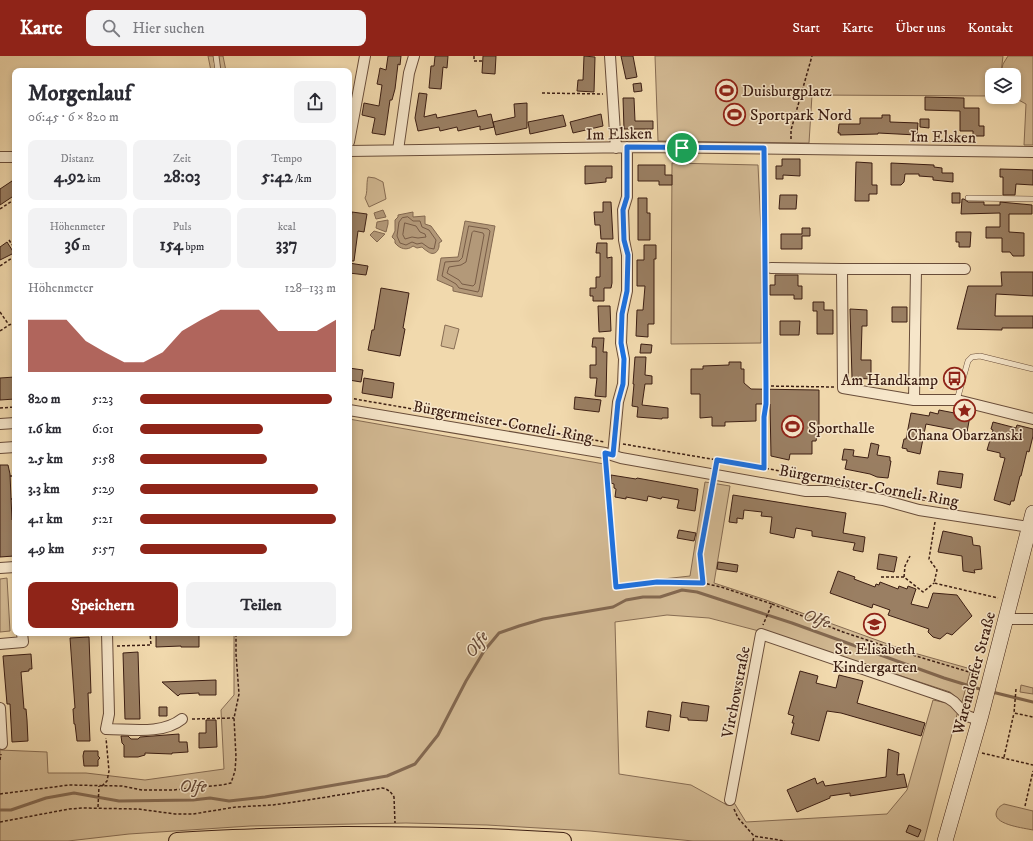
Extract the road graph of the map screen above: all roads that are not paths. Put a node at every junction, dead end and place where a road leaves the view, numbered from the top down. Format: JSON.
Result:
{"nodes":[{"id":1,"x":216,"y":56,"type":"edge"},
{"id":2,"x":365,"y":56,"type":"edge"},
{"id":3,"x":414,"y":56,"type":"edge"},
{"id":4,"x":610,"y":56,"type":"edge"},
{"id":5,"x":218,"y":68,"type":"edge"},
{"id":6,"x":352,"y":126,"type":"edge"},
{"id":7,"x":627,"y":147,"type":"junction"},
{"id":8,"x":616,"y":148,"type":"junction"},
{"id":9,"x":398,"y":150,"type":"junction"},
{"id":10,"x":352,"y":151,"type":"edge"},
{"id":11,"x":1033,"y":152,"type":"edge"},
{"id":12,"x":0,"y":157,"type":"edge"},
{"id":13,"x":12,"y":157,"type":"edge"},
{"id":14,"x":968,"y":198,"type":"dead end"},
{"id":15,"x":1033,"y":199,"type":"edge"},
{"id":16,"x":842,"y":269,"type":"junction"},
{"id":17,"x":916,"y":269,"type":"junction"},
{"id":18,"x":965,"y":269,"type":"dead end"},
{"id":19,"x":767,"y":270,"type":"road end"},
{"id":20,"x":1033,"y":369,"type":"edge"},
{"id":21,"x":914,"y":400,"type":"junction"},
{"id":22,"x":957,"y":400,"type":"junction"},
{"id":23,"x":352,"y":411,"type":"edge"},
{"id":24,"x":1033,"y":419,"type":"edge"},
{"id":25,"x":12,"y":423,"type":"edge"},
{"id":26,"x":0,"y":424,"type":"edge"},
{"id":27,"x":12,"y":446,"type":"edge"},
{"id":28,"x":0,"y":448,"type":"edge"},
{"id":29,"x":609,"y":454,"type":"junction"},
{"id":30,"x":1031,"y":520,"type":"edge"},
{"id":31,"x":12,"y":567,"type":"edge"},
{"id":32,"x":0,"y":568,"type":"edge"},
{"id":33,"x":1006,"y":619,"type":"junction"},
{"id":34,"x":1033,"y":619,"type":"edge"},
{"id":35,"x":22,"y":636,"type":"edge"},
{"id":36,"x":107,"y":636,"type":"edge"},
{"id":37,"x":0,"y":644,"type":"edge"},
{"id":38,"x":0,"y":708,"type":"edge"},
{"id":39,"x":182,"y":719,"type":"road end"},
{"id":40,"x":979,"y":720,"type":"junction"},
{"id":41,"x":2,"y":744,"type":"dead end"},
{"id":42,"x":730,"y":800,"type":"road end"},
{"id":43,"x":524,"y":840,"type":"edge"},
{"id":44,"x":177,"y":841,"type":"edge"},
{"id":45,"x":563,"y":841,"type":"edge"},
{"id":46,"x":946,"y":841,"type":"edge"}],
"edges":[{"from":1,"to":5,"type":"lane"},
{"from":2,"to":6,"type":"street"},
{"from":3,"to":9,"type":"street"},
{"from":4,"to":8,"type":"street"},
{"from":7,"to":8,"type":"street","name":"Im Elsken"},
{"from":7,"to":11,"type":"street","name":"Im Elsken"},
{"from":7,"to":29,"type":"street"},
{"from":8,"to":9,"type":"street","name":"Im Elsken"},
{"from":9,"to":10,"type":"street","name":"Im Elsken"},
{"from":12,"to":13,"type":"street"},
{"from":14,"to":15,"type":"lane"},
{"from":16,"to":17,"type":"street"},
{"from":16,"to":19,"type":"street"},
{"from":16,"to":21,"type":"street"},
{"from":17,"to":18,"type":"street"},
{"from":17,"to":21,"type":"street"},
{"from":20,"to":22,"type":"lane"},
{"from":21,"to":22,"type":"street"},
{"from":22,"to":24,"type":"street"},
{"from":23,"to":29,"type":"street","name":"Bürgermeister-Corneli-Ring"},
{"from":25,"to":26,"type":"street"},
{"from":27,"to":28,"type":"street"},
{"from":29,"to":30,"type":"street","name":"Bürgermeister-Corneli-Ring"},
{"from":30,"to":33,"type":"main road","name":"Warendorfer Straße"},
{"from":31,"to":32,"type":"street"},
{"from":33,"to":34,"type":"street"},
{"from":33,"to":40,"type":"main road","name":"Warendorfer Straße"},
{"from":35,"to":37,"type":"street"},
{"from":36,"to":39,"type":"street"},
{"from":38,"to":41,"type":"street"},
{"from":40,"to":42,"type":"street","name":"Virchowstraße"},
{"from":40,"to":46,"type":"main road","name":"Warendorfer Straße"},
{"from":43,"to":44,"type":"main road"},
{"from":43,"to":45,"type":"main road"}]}
